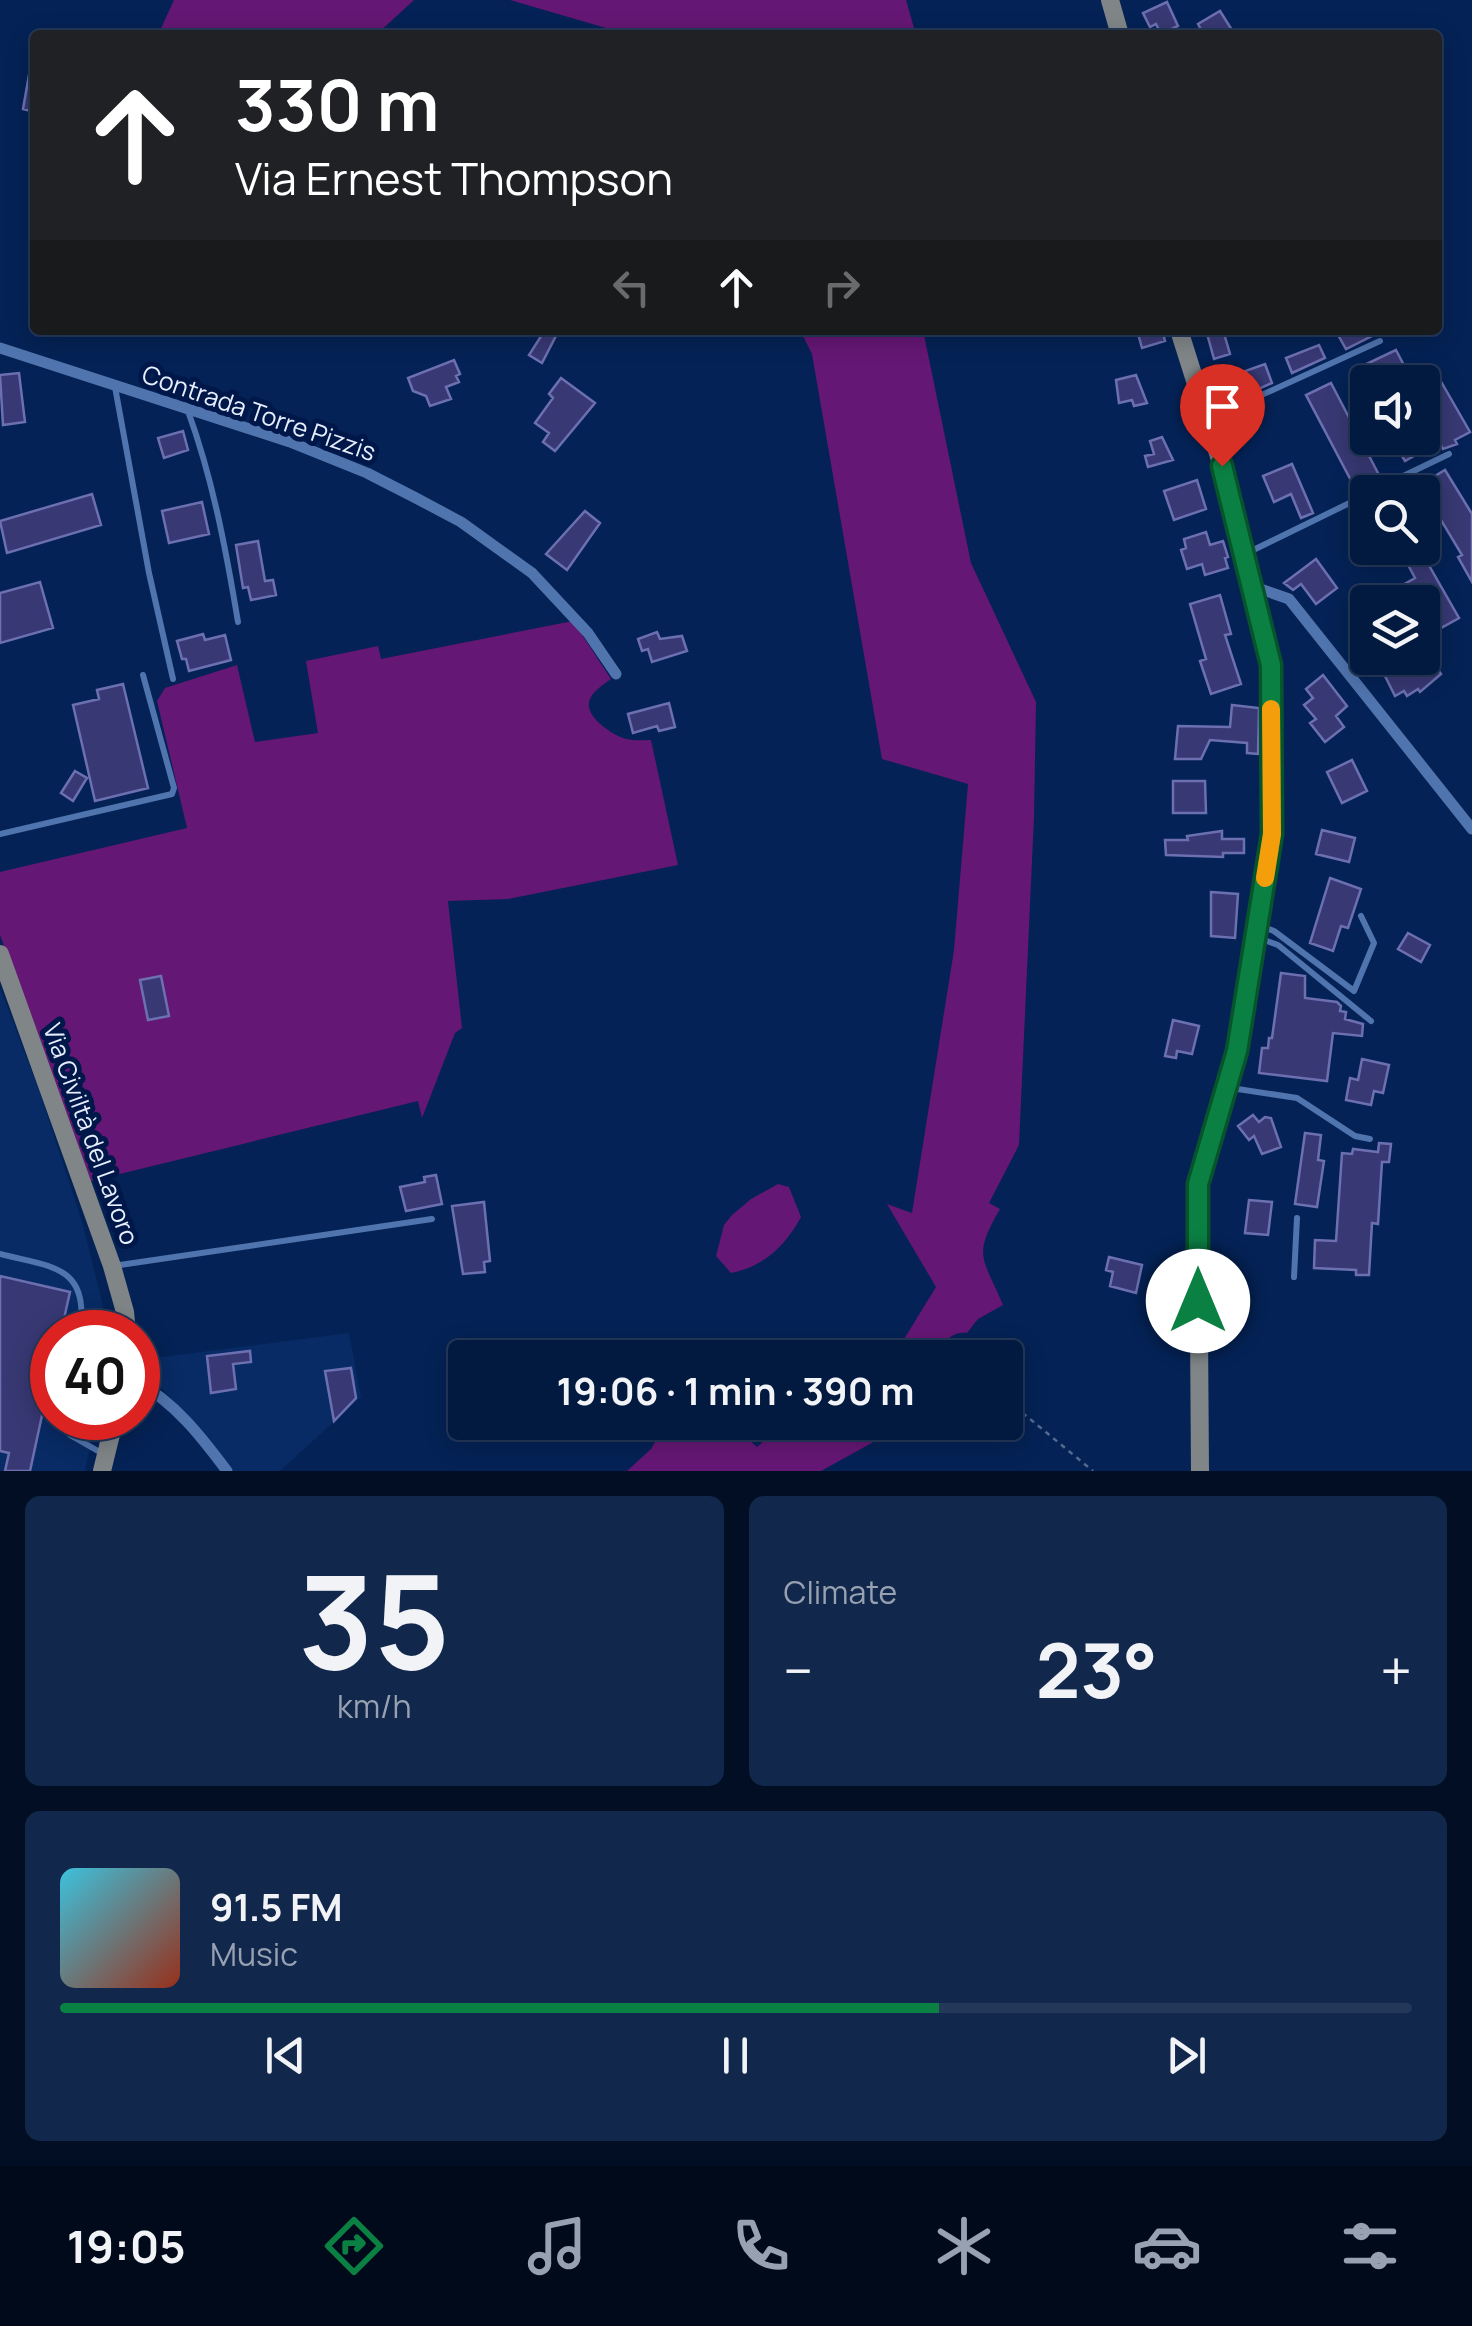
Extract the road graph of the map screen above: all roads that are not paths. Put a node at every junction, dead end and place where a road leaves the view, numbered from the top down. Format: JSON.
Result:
{"nodes":[{"id":1,"x":1110,"y":0,"type":"edge"},
{"id":2,"x":1119,"y":30,"type":"edge"},
{"id":3,"x":1181,"y":335,"type":"edge"},
{"id":4,"x":1380,"y":341,"type":"dead end"},
{"id":5,"x":0,"y":348,"type":"edge"},
{"id":6,"x":115,"y":386,"type":"junction"},
{"id":7,"x":188,"y":410,"type":"junction"},
{"id":8,"x":1208,"y":420,"type":"junction"},
{"id":9,"x":1449,"y":454,"type":"dead end"},
{"id":10,"x":1406,"y":475,"type":"edge"},
{"id":11,"x":1350,"y":502,"type":"edge"},
{"id":12,"x":1244,"y":554,"type":"junction"},
{"id":13,"x":1252,"y":586,"type":"junction"},
{"id":14,"x":238,"y":622,"type":"dead end"},
{"id":15,"x":616,"y":674,"type":"dead end"},
{"id":16,"x":143,"y":675,"type":"dead end"},
{"id":17,"x":173,"y":679,"type":"dead end"},
{"id":18,"x":1472,"y":830,"type":"edge"},
{"id":19,"x":0,"y":834,"type":"edge"},
{"id":20,"x":1361,"y":916,"type":"dead end"},
{"id":21,"x":1256,"y":930,"type":"junction"},
{"id":22,"x":0,"y":954,"type":"edge"},
{"id":23,"x":1371,"y":1021,"type":"dead end"},
{"id":24,"x":1225,"y":1087,"type":"junction"},
{"id":25,"x":1370,"y":1140,"type":"dead end"},
{"id":26,"x":1297,"y":1218,"type":"dead end"},
{"id":27,"x":432,"y":1219,"type":"dead end"},
{"id":28,"x":0,"y":1254,"type":"edge"},
{"id":29,"x":112,"y":1266,"type":"junction"},
{"id":30,"x":1294,"y":1277,"type":"dead end"},
{"id":31,"x":81,"y":1310,"type":"edge"},
{"id":32,"x":125,"y":1310,"type":"edge"},
{"id":33,"x":160,"y":1398,"type":"edge"},
{"id":34,"x":76,"y":1440,"type":"edge"},
{"id":35,"x":104,"y":1463,"type":"edge"},
{"id":36,"x":227,"y":1471,"type":"edge"},
{"id":37,"x":1200,"y":1471,"type":"edge"}],
"edges":[{"from":1,"to":2,"type":"street"},
{"from":3,"to":8,"type":"street"},
{"from":4,"to":8,"type":"lane"},
{"from":5,"to":6,"type":"street","name":"Contrada Torre Pizzis"},
{"from":6,"to":7,"type":"street","name":"Contrada Torre Pizzis"},
{"from":6,"to":17,"type":"lane"},
{"from":7,"to":14,"type":"lane"},
{"from":7,"to":15,"type":"street","name":"Contrada Torre Pizzis"},
{"from":8,"to":12,"type":"street"},
{"from":9,"to":10,"type":"lane"},
{"from":11,"to":12,"type":"lane"},
{"from":12,"to":13,"type":"street"},
{"from":13,"to":18,"type":"street"},
{"from":13,"to":21,"type":"street"},
{"from":16,"to":19,"type":"lane"},
{"from":20,"to":21,"type":"lane"},
{"from":21,"to":23,"type":"lane"},
{"from":21,"to":24,"type":"street"},
{"from":22,"to":29,"type":"street","name":"Via Civiltà del Lavoro"},
{"from":24,"to":25,"type":"lane"},
{"from":24,"to":37,"type":"street"},
{"from":26,"to":30,"type":"lane"},
{"from":27,"to":29,"type":"lane"},
{"from":28,"to":31,"type":"lane"},
{"from":29,"to":32,"type":"street","name":"Via Civiltà del Lavoro"},
{"from":33,"to":36,"type":"street"},
{"from":34,"to":35,"type":"lane"}]}
